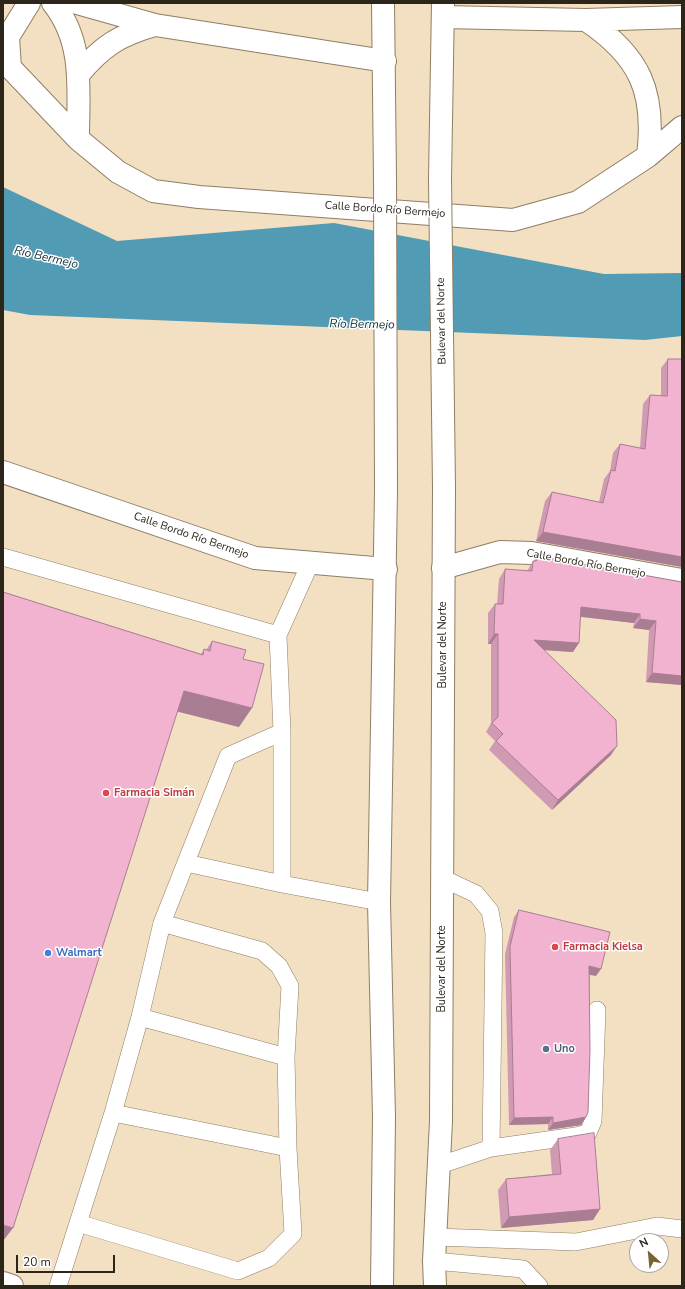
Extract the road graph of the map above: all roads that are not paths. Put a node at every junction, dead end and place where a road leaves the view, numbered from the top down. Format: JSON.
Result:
{"nodes":[{"id":1,"x":29,"y":3,"type":"edge"},
{"id":2,"x":53,"y":3,"type":"edge"},
{"id":3,"x":77,"y":3,"type":"edge"},
{"id":4,"x":384,"y":3,"type":"edge"},
{"id":5,"x":443,"y":10,"type":"edge"},
{"id":6,"x":682,"y":17,"type":"edge"},
{"id":7,"x":586,"y":20,"type":"junction"},
{"id":8,"x":155,"y":25,"type":"junction"},
{"id":9,"x":385,"y":61,"type":"junction"},
{"id":10,"x":6,"y":64,"type":"edge"},
{"id":11,"x":78,"y":75,"type":"junction"},
{"id":12,"x":682,"y":127,"type":"edge"},
{"id":13,"x":78,"y":139,"type":"junction"},
{"id":14,"x":648,"y":156,"type":"junction"},
{"id":15,"x":3,"y":472,"type":"edge"},
{"id":16,"x":3,"y":556,"type":"edge"},
{"id":17,"x":310,"y":564,"type":"junction"},
{"id":18,"x":443,"y":568,"type":"junction"},
{"id":19,"x":386,"y":569,"type":"junction"},
{"id":20,"x":682,"y":580,"type":"edge"},
{"id":21,"x":278,"y":635,"type":"junction"},
{"id":22,"x":282,"y":732,"type":"junction"},
{"id":23,"x":186,"y":863,"type":"junction"},
{"id":24,"x":442,"y":878,"type":"junction"},
{"id":25,"x":282,"y":884,"type":"junction"},
{"id":26,"x":379,"y":902,"type":"junction"},
{"id":27,"x":162,"y":923,"type":"junction"},
{"id":28,"x":597,"y":1010,"type":"dead end"},
{"id":29,"x":140,"y":1017,"type":"junction"},
{"id":30,"x":286,"y":1057,"type":"junction"},
{"id":31,"x":113,"y":1113,"type":"junction"},
{"id":32,"x":288,"y":1148,"type":"junction"},
{"id":33,"x":491,"y":1148,"type":"junction"},
{"id":34,"x":440,"y":1165,"type":"junction"},
{"id":35,"x":78,"y":1223,"type":"junction"},
{"id":36,"x":682,"y":1230,"type":"edge"},
{"id":37,"x":436,"y":1237,"type":"junction"},
{"id":38,"x":434,"y":1261,"type":"junction"},
{"id":39,"x":3,"y":1283,"type":"edge"},
{"id":40,"x":12,"y":1286,"type":"edge"},
{"id":41,"x":58,"y":1286,"type":"edge"},
{"id":42,"x":382,"y":1286,"type":"edge"},
{"id":43,"x":435,"y":1286,"type":"edge"},
{"id":44,"x":539,"y":1286,"type":"edge"}],
"edges":[{"from":1,"to":10,"type":"main road"},
{"from":2,"to":11,"type":"main road"},
{"from":3,"to":8,"type":"main road"},
{"from":4,"to":9,"type":"main road"},
{"from":5,"to":7,"type":"main road"},
{"from":5,"to":18,"type":"main road","name":"Bulevar del Norte","bridge":true},
{"from":6,"to":7,"type":"main road"},
{"from":7,"to":14,"type":"main road"},
{"from":8,"to":9,"type":"main road"},
{"from":8,"to":11,"type":"main road"},
{"from":9,"to":19,"type":"main road","bridge":true},
{"from":10,"to":13,"type":"main road","name":"Calle Bordo Río Bermejo"},
{"from":11,"to":13,"type":"main road"},
{"from":12,"to":14,"type":"main road","name":"Calle Bordo Río Bermejo"},
{"from":13,"to":14,"type":"main road","name":"Calle Bordo Río Bermejo"},
{"from":15,"to":17,"type":"main road","name":"Calle Bordo Río Bermejo"},
{"from":16,"to":21,"type":"lane"},
{"from":17,"to":19,"type":"main road","name":"Calle Bordo Río Bermejo"},
{"from":17,"to":21,"type":"lane"},
{"from":18,"to":20,"type":"main road","name":"Calle Bordo Río Bermejo"},
{"from":18,"to":24,"type":"main road","name":"Bulevar del Norte"},
{"from":19,"to":26,"type":"main road"},
{"from":21,"to":22,"type":"lane"},
{"from":22,"to":23,"type":"lane"},
{"from":22,"to":25,"type":"lane"},
{"from":23,"to":25,"type":"lane"},
{"from":23,"to":27,"type":"lane"},
{"from":24,"to":33,"type":"lane"},
{"from":24,"to":34,"type":"main road","name":"Bulevar del Norte"},
{"from":25,"to":26,"type":"lane"},
{"from":26,"to":42,"type":"main road"},
{"from":27,"to":29,"type":"lane"},
{"from":27,"to":30,"type":"lane"},
{"from":28,"to":33,"type":"lane"},
{"from":29,"to":30,"type":"lane"},
{"from":29,"to":31,"type":"lane"},
{"from":30,"to":32,"type":"lane"},
{"from":31,"to":32,"type":"lane"},
{"from":31,"to":35,"type":"lane"},
{"from":32,"to":35,"type":"lane"},
{"from":33,"to":34,"type":"lane"},
{"from":34,"to":37,"type":"main road","name":"Bulevar del Norte"},
{"from":35,"to":41,"type":"lane"},
{"from":36,"to":37,"type":"lane"},
{"from":37,"to":38,"type":"main road","name":"Bulevar del Norte"},
{"from":38,"to":43,"type":"main road","name":"Bulevar del Norte"},
{"from":38,"to":44,"type":"lane"},
{"from":39,"to":40,"type":"main road"}]}
